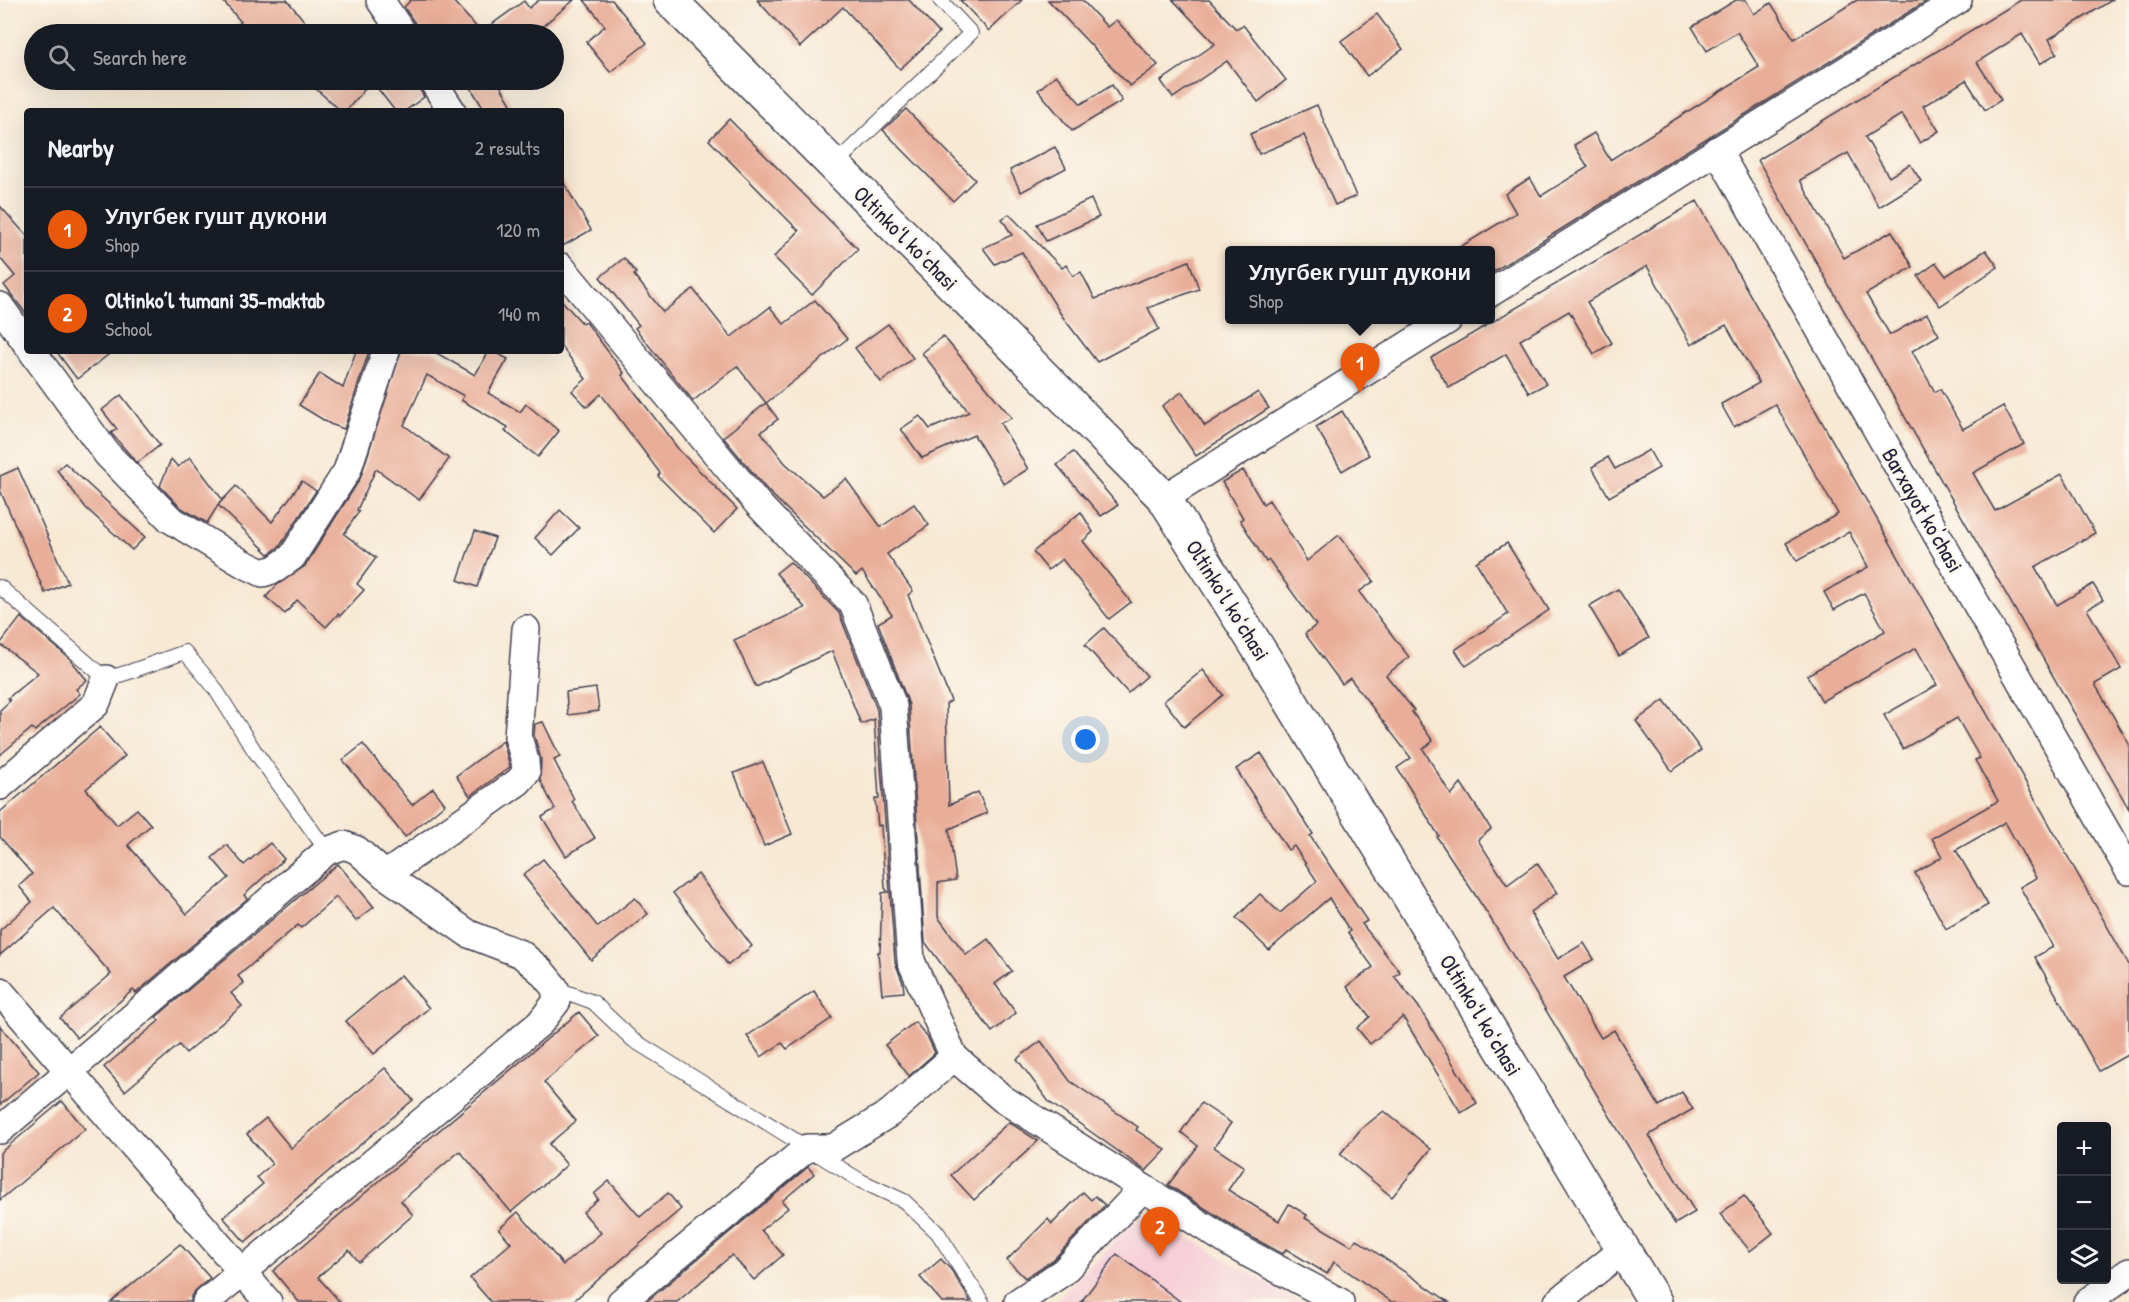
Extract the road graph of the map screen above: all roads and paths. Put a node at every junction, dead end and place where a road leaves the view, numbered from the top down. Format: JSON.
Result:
{"nodes":[{"id":1,"x":380,"y":0,"type":"edge"},
{"id":2,"x":670,"y":0,"type":"edge"},
{"id":3,"x":940,"y":0,"type":"edge"},
{"id":4,"x":1958,"y":0,"type":"edge"},
{"id":5,"x":396,"y":24,"type":"edge"},
{"id":6,"x":438,"y":90,"type":"edge"},
{"id":7,"x":450,"y":108,"type":"edge"},
{"id":8,"x":1718,"y":150,"type":"junction"},
{"id":9,"x":834,"y":165,"type":"junction"},
{"id":10,"x":564,"y":271,"type":"edge"},
{"id":11,"x":1495,"y":290,"type":"edge"},
{"id":12,"x":0,"y":306,"type":"edge"},
{"id":13,"x":1442,"y":324,"type":"edge"},
{"id":14,"x":24,"y":340,"type":"edge"},
{"id":15,"x":34,"y":354,"type":"edge"},
{"id":16,"x":385,"y":354,"type":"edge"},
{"id":17,"x":1164,"y":498,"type":"junction"},
{"id":18,"x":0,"y":587,"type":"edge"},
{"id":19,"x":526,"y":629,"type":"dead end"},
{"id":20,"x":106,"y":678,"type":"junction"},
{"id":21,"x":0,"y":786,"type":"edge"},
{"id":22,"x":327,"y":851,"type":"junction"},
{"id":23,"x":2129,"y":871,"type":"edge"},
{"id":24,"x":386,"y":875,"type":"junction"},
{"id":25,"x":555,"y":988,"type":"junction"},
{"id":26,"x":0,"y":991,"type":"edge"},
{"id":27,"x":954,"y":1057,"type":"junction"},
{"id":28,"x":69,"y":1070,"type":"junction"},
{"id":29,"x":0,"y":1130,"type":"edge"},
{"id":30,"x":807,"y":1148,"type":"junction"},
{"id":31,"x":1143,"y":1188,"type":"junction"},
{"id":32,"x":1624,"y":1249,"type":"junction"},
{"id":33,"x":243,"y":1272,"type":"junction"},
{"id":34,"x":2129,"y":1272,"type":"edge"},
{"id":35,"x":206,"y":1302,"type":"edge"},
{"id":36,"x":268,"y":1302,"type":"edge"},
{"id":37,"x":621,"y":1302,"type":"edge"},
{"id":38,"x":982,"y":1302,"type":"edge"},
{"id":39,"x":1018,"y":1302,"type":"edge"},
{"id":40,"x":1340,"y":1302,"type":"edge"},
{"id":41,"x":1558,"y":1302,"type":"edge"},
{"id":42,"x":1655,"y":1302,"type":"edge"},
{"id":43,"x":2087,"y":1302,"type":"edge"}],
"edges":[{"from":1,"to":5,"type":"street"},
{"from":2,"to":9,"type":"main road","name":"Oltinkoʻl koʻchasi"},
{"from":3,"to":9,"type":"lane"},
{"from":4,"to":8,"type":"street"},
{"from":6,"to":7,"type":"street"},
{"from":8,"to":11,"type":"street"},
{"from":8,"to":23,"type":"street","name":"Barxayot ko'chasi"},
{"from":9,"to":17,"type":"main road","name":"Oltinkoʻl koʻchasi"},
{"from":10,"to":27,"type":"street"},
{"from":12,"to":14,"type":"street"},
{"from":13,"to":17,"type":"street"},
{"from":15,"to":16,"type":"street"},
{"from":17,"to":32,"type":"main road","name":"Oltinkoʻl koʻchasi"},
{"from":18,"to":20,"type":"lane"},
{"from":19,"to":24,"type":"street"},
{"from":20,"to":21,"type":"street"},
{"from":20,"to":22,"type":"lane"},
{"from":22,"to":24,"type":"street"},
{"from":22,"to":28,"type":"street"},
{"from":24,"to":25,"type":"street"},
{"from":25,"to":30,"type":"lane"},
{"from":25,"to":33,"type":"street"},
{"from":26,"to":28,"type":"street"},
{"from":27,"to":30,"type":"street"},
{"from":27,"to":31,"type":"street"},
{"from":28,"to":29,"type":"street"},
{"from":28,"to":33,"type":"street"},
{"from":30,"to":37,"type":"street"},
{"from":30,"to":38,"type":"lane"},
{"from":31,"to":39,"type":"street"},
{"from":31,"to":40,"type":"street"},
{"from":32,"to":41,"type":"street"},
{"from":32,"to":42,"type":"main road","name":"Oltinkoʻl koʻchasi"},
{"from":33,"to":35,"type":"street"},
{"from":33,"to":36,"type":"street"},
{"from":34,"to":43,"type":"street"}]}
